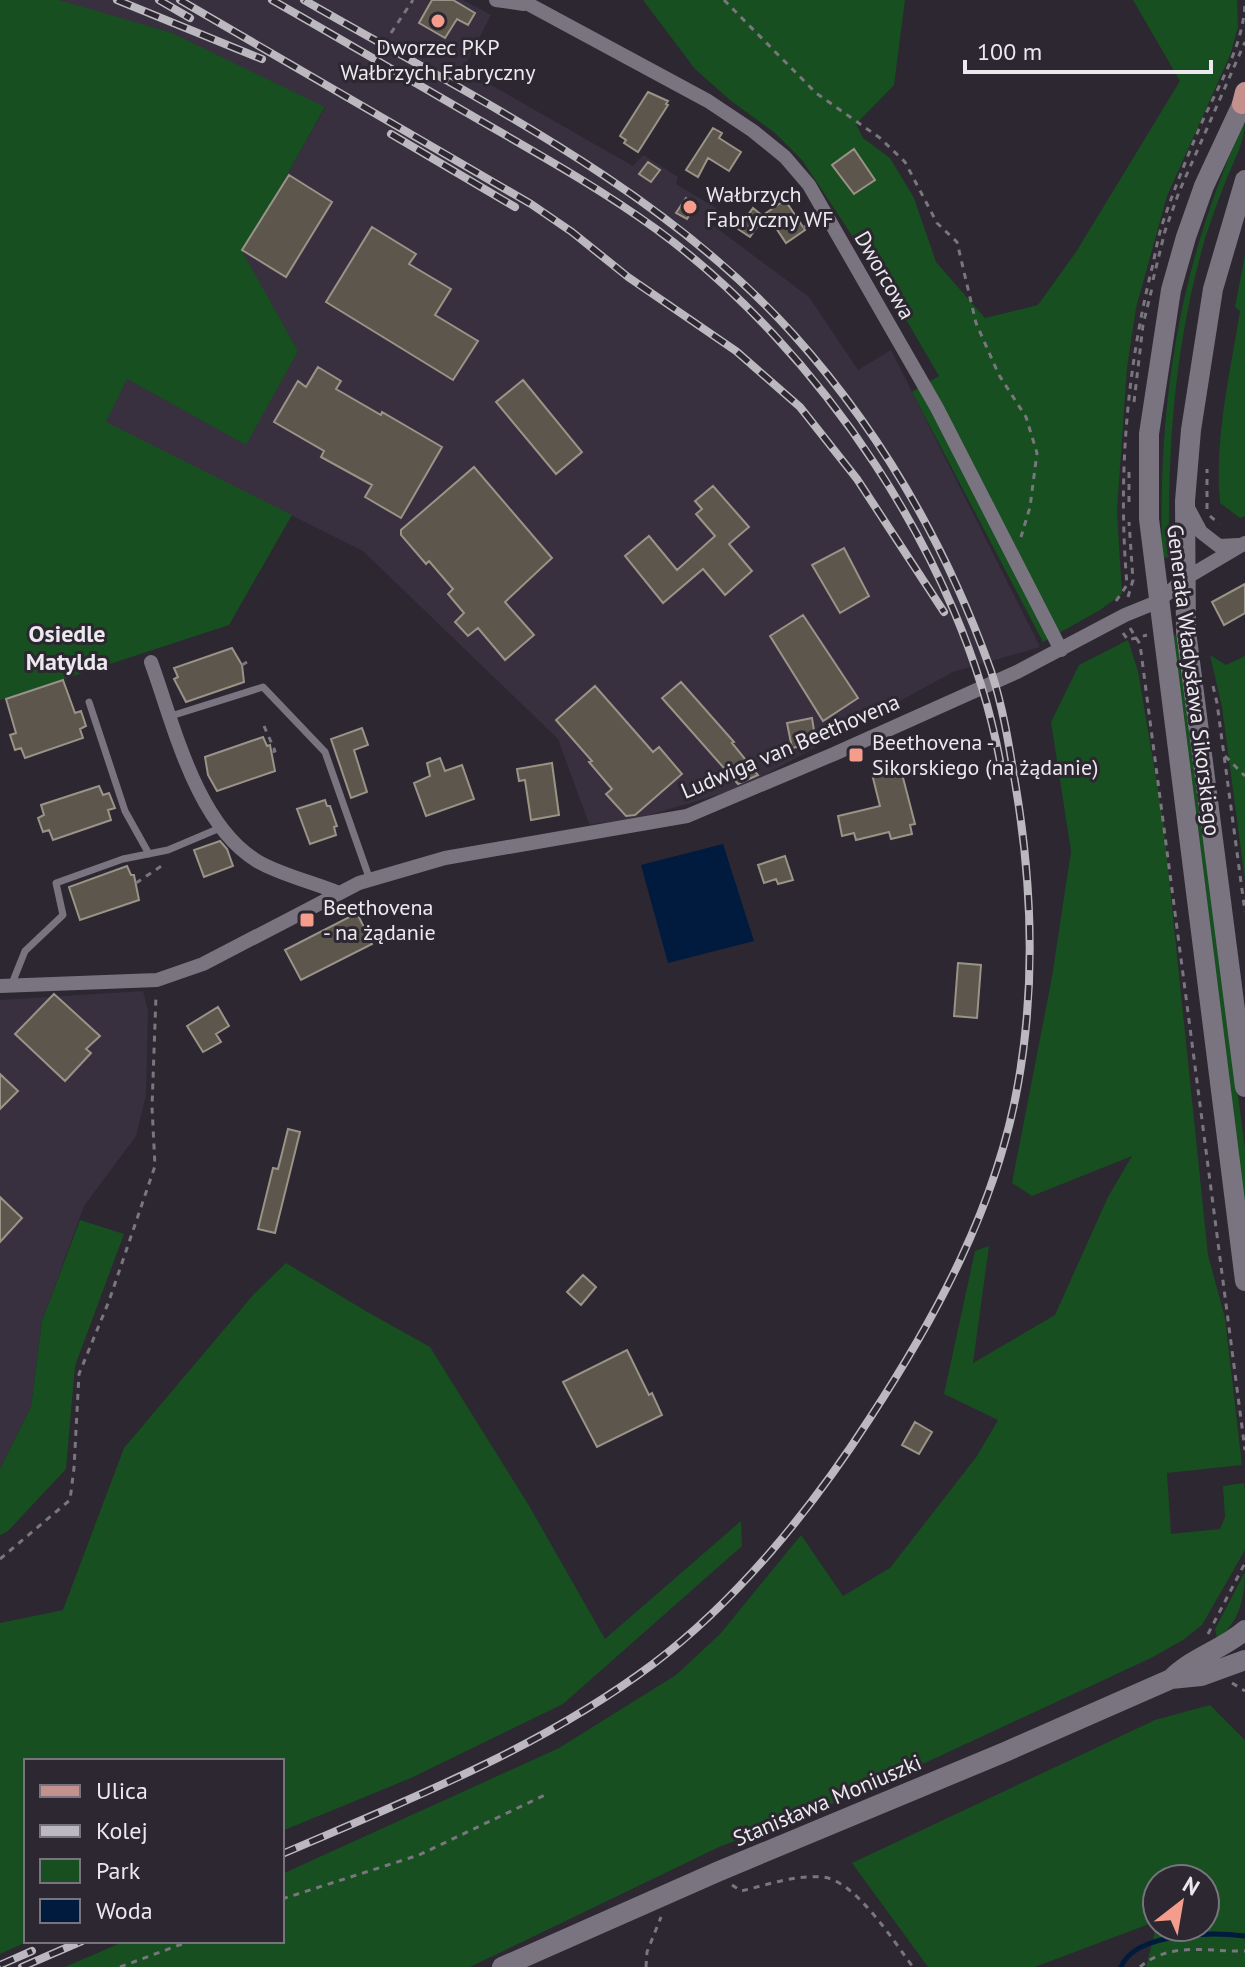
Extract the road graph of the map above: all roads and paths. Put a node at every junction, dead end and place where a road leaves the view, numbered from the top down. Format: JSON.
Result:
{"nodes":[{"id":1,"x":413,"y":0,"type":"edge"},
{"id":2,"x":496,"y":0,"type":"edge"},
{"id":3,"x":724,"y":0,"type":"edge"},
{"id":4,"x":522,"y":2,"type":"edge"},
{"id":5,"x":391,"y":33,"type":"dead end"},
{"id":6,"x":434,"y":71,"type":"dead end"},
{"id":7,"x":429,"y":79,"type":"dead end"},
{"id":8,"x":1244,"y":98,"type":"edge"},
{"id":9,"x":1245,"y":180,"type":"edge"},
{"id":10,"x":1208,"y":467,"type":"dead end"},
{"id":11,"x":1185,"y":501,"type":"junction"},
{"id":12,"x":1219,"y":524,"type":"dead end"},
{"id":13,"x":1244,"y":544,"type":"edge"},
{"id":14,"x":1014,"y":560,"type":"junction"},
{"id":15,"x":1186,"y":578,"type":"junction"},
{"id":16,"x":1157,"y":602,"type":"junction"},
{"id":17,"x":1129,"y":626,"type":"dead end"},
{"id":18,"x":1121,"y":630,"type":"dead end"},
{"id":19,"x":1150,"y":634,"type":"dead end"},
{"id":20,"x":1136,"y":638,"type":"junction"},
{"id":21,"x":1061,"y":650,"type":"junction"},
{"id":22,"x":151,"y":662,"type":"dead end"},
{"id":23,"x":1210,"y":676,"type":"dead end"},
{"id":24,"x":89,"y":702,"type":"dead end"},
{"id":25,"x":171,"y":716,"type":"junction"},
{"id":26,"x":264,"y":726,"type":"dead end"},
{"id":27,"x":272,"y":752,"type":"dead end"},
{"id":28,"x":1224,"y":756,"type":"junction"},
{"id":29,"x":1245,"y":776,"type":"edge"},
{"id":30,"x":220,"y":828,"type":"junction"},
{"id":31,"x":168,"y":850,"type":"junction"},
{"id":32,"x":149,"y":854,"type":"junction"},
{"id":33,"x":370,"y":880,"type":"junction"},
{"id":34,"x":136,"y":883,"type":"dead end"},
{"id":35,"x":339,"y":893,"type":"junction"},
{"id":36,"x":1245,"y":912,"type":"edge"},
{"id":37,"x":157,"y":980,"type":"junction"},
{"id":38,"x":6,"y":986,"type":"edge"},
{"id":39,"x":1245,"y":1087,"type":"edge"},
{"id":40,"x":1245,"y":1281,"type":"edge"},
{"id":41,"x":1245,"y":1450,"type":"edge"},
{"id":42,"x":0,"y":1559,"type":"edge"},
{"id":43,"x":1245,"y":1630,"type":"edge"},
{"id":44,"x":1245,"y":1660,"type":"edge"},
{"id":45,"x":1171,"y":1679,"type":"junction"},
{"id":46,"x":547,"y":1794,"type":"dead end"},
{"id":47,"x":717,"y":1872,"type":"junction"},
{"id":48,"x":669,"y":1895,"type":"junction"},
{"id":49,"x":284,"y":1898,"type":"edge"},
{"id":50,"x":185,"y":1943,"type":"edge"},
{"id":51,"x":1245,"y":1951,"type":"edge"},
{"id":52,"x":120,"y":1967,"type":"edge"},
{"id":53,"x":502,"y":1967,"type":"edge"},
{"id":54,"x":646,"y":1967,"type":"edge"},
{"id":55,"x":913,"y":1967,"type":"edge"},
{"id":56,"x":1140,"y":1967,"type":"edge"}],
"edges":[{"from":1,"to":5,"type":"path"},
{"from":2,"to":4,"type":"street","name":"Dworcowa"},
{"from":3,"to":14,"type":"path"},
{"from":4,"to":14,"type":"street","name":"Dworcowa"},
{"from":6,"to":7,"type":"path"},
{"from":8,"to":16,"type":"main road","name":"Generała Władysława Sikorskiego"},
{"from":9,"to":11,"type":"main road","name":"Generała Władysława Sikorskiego"},
{"from":10,"to":12,"type":"path"},
{"from":11,"to":13,"type":"street"},
{"from":11,"to":15,"type":"main road","name":"Generała Władysława Sikorskiego"},
{"from":13,"to":15,"type":"street","name":"Ludwiga van Beethovena"},
{"from":14,"to":21,"type":"street","name":"Dworcowa"},
{"from":15,"to":16,"type":"street","name":"Ludwiga van Beethovena"},
{"from":15,"to":39,"type":"main road","name":"Generała Władysława Sikorskiego"},
{"from":16,"to":21,"type":"street","name":"Ludwiga van Beethovena"},
{"from":16,"to":40,"type":"main road","name":"Generała Władysława Sikorskiego"},
{"from":17,"to":20,"type":"path"},
{"from":18,"to":20,"type":"path"},
{"from":19,"to":20,"type":"path"},
{"from":20,"to":41,"type":"path"},
{"from":21,"to":33,"type":"street","name":"Ludwiga van Beethovena"},
{"from":22,"to":25,"type":"street"},
{"from":23,"to":28,"type":"path"},
{"from":24,"to":32,"type":"lane"},
{"from":25,"to":30,"type":"street"},
{"from":25,"to":33,"type":"lane"},
{"from":26,"to":27,"type":"path"},
{"from":28,"to":29,"type":"path"},
{"from":28,"to":36,"type":"path"},
{"from":30,"to":31,"type":"lane","name":"Ludwiga van Beethovena"},
{"from":30,"to":35,"type":"street"},
{"from":31,"to":32,"type":"lane","name":"Ludwiga van Beethovena"},
{"from":31,"to":34,"type":"path"},
{"from":32,"to":38,"type":"lane","name":"Ludwiga van Beethovena"},
{"from":33,"to":35,"type":"street","name":"Ludwiga van Beethovena"},
{"from":35,"to":37,"type":"street","name":"Ludwiga van Beethovena"},
{"from":37,"to":38,"type":"street","name":"Ludwiga van Beethovena"},
{"from":37,"to":42,"type":"path"},
{"from":43,"to":45,"type":"main road","name":"Stanisława Moniuszki"},
{"from":44,"to":45,"type":"main road","name":"Stanisława Moniuszki"},
{"from":45,"to":47,"type":"main road","name":"Stanisława Moniuszki"},
{"from":46,"to":49,"type":"path"},
{"from":47,"to":48,"type":"main road","name":"Stanisława Moniuszki"},
{"from":47,"to":55,"type":"path"},
{"from":48,"to":53,"type":"main road","name":"Stanisława Moniuszki"},
{"from":48,"to":54,"type":"path"},
{"from":50,"to":52,"type":"path"},
{"from":51,"to":56,"type":"path"}]}
